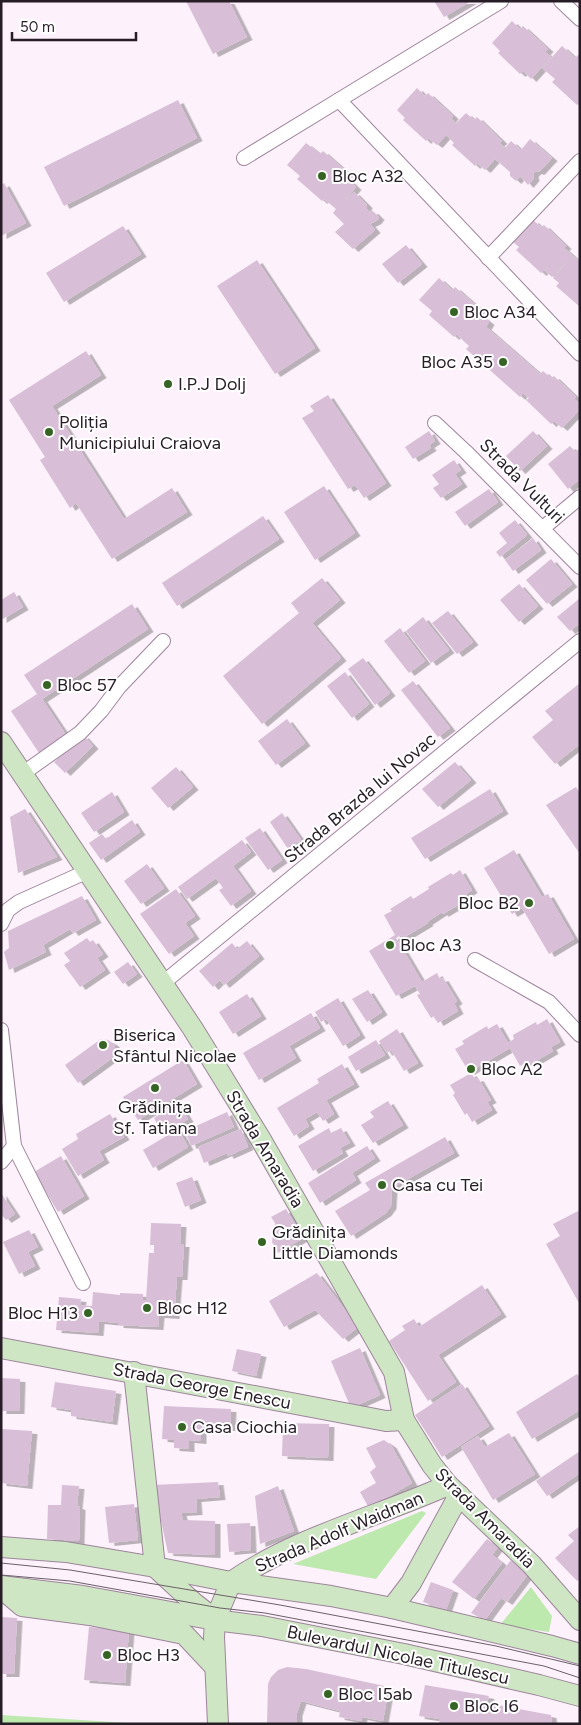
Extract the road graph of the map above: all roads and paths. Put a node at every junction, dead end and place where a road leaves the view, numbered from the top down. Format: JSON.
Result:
{"nodes":[{"id":1,"x":501,"y":1,"type":"edge"},
{"id":2,"x":561,"y":1,"type":"edge"},
{"id":3,"x":580,"y":19,"type":"edge"},
{"id":4,"x":339,"y":100,"type":"junction"},
{"id":5,"x":244,"y":158,"type":"dead end"},
{"id":6,"x":580,"y":161,"type":"edge"},
{"id":7,"x":488,"y":258,"type":"junction"},
{"id":8,"x":580,"y":354,"type":"edge"},
{"id":9,"x":435,"y":423,"type":"dead end"},
{"id":10,"x":580,"y":497,"type":"edge"},
{"id":11,"x":543,"y":528,"type":"junction"},
{"id":12,"x":580,"y":567,"type":"edge"},
{"id":13,"x":163,"y":641,"type":"dead end"},
{"id":14,"x":580,"y":641,"type":"edge"},
{"id":15,"x":1,"y":742,"type":"edge"},
{"id":16,"x":22,"y":774,"type":"junction"},
{"id":17,"x":88,"y":872,"type":"junction"},
{"id":18,"x":1,"y":924,"type":"edge"},
{"id":19,"x":475,"y":960,"type":"dead end"},
{"id":20,"x":163,"y":983,"type":"junction"},
{"id":21,"x":1,"y":1030,"type":"edge"},
{"id":22,"x":580,"y":1035,"type":"edge"},
{"id":23,"x":14,"y":1146,"type":"junction"},
{"id":24,"x":1,"y":1162,"type":"edge"},
{"id":25,"x":83,"y":1283,"type":"dead end"},
{"id":26,"x":1,"y":1348,"type":"edge"},
{"id":27,"x":134,"y":1372,"type":"junction"},
{"id":28,"x":404,"y":1420,"type":"junction"},
{"id":29,"x":454,"y":1490,"type":"junction"},
{"id":30,"x":1,"y":1546,"type":"edge"},
{"id":31,"x":155,"y":1567,"type":"junction"},
{"id":32,"x":231,"y":1582,"type":"junction"},
{"id":33,"x":1,"y":1587,"type":"edge"},
{"id":34,"x":392,"y":1608,"type":"junction"},
{"id":35,"x":215,"y":1620,"type":"junction"},
{"id":36,"x":580,"y":1620,"type":"edge"},
{"id":37,"x":580,"y":1654,"type":"edge"},
{"id":38,"x":216,"y":1667,"type":"junction"},
{"id":39,"x":580,"y":1696,"type":"edge"},
{"id":40,"x":218,"y":1724,"type":"edge"}],
"edges":[{"from":1,"to":4,"type":"street"},
{"from":2,"to":3,"type":"street"},
{"from":4,"to":5,"type":"street"},
{"from":4,"to":7,"type":"street"},
{"from":6,"to":7,"type":"street"},
{"from":7,"to":8,"type":"street"},
{"from":9,"to":11,"type":"street","name":"Strada Vulturi"},
{"from":10,"to":11,"type":"street"},
{"from":11,"to":12,"type":"street","name":"Strada Vulturi"},
{"from":13,"to":16,"type":"street"},
{"from":14,"to":20,"type":"street","name":"Strada Brazda lui Novac"},
{"from":15,"to":16,"type":"main road","name":"Strada Amaradia"},
{"from":16,"to":17,"type":"main road","name":"Strada Amaradia"},
{"from":17,"to":18,"type":"street"},
{"from":17,"to":20,"type":"main road","name":"Strada Amaradia"},
{"from":19,"to":22,"type":"street"},
{"from":20,"to":28,"type":"main road","name":"Strada Amaradia"},
{"from":21,"to":23,"type":"street"},
{"from":23,"to":24,"type":"street"},
{"from":23,"to":25,"type":"street"},
{"from":26,"to":27,"type":"main road","name":"Strada George Enescu"},
{"from":27,"to":28,"type":"main road","name":"Strada George Enescu"},
{"from":27,"to":31,"type":"main road"},
{"from":28,"to":29,"type":"main road","name":"Strada Amaradia"},
{"from":29,"to":32,"type":"main road","name":"Strada Adolf Waidman"},
{"from":29,"to":34,"type":"main road","name":"Strada Adolf Waidman"},
{"from":29,"to":36,"type":"main road","name":"Strada Amaradia"},
{"from":30,"to":31,"type":"main road"},
{"from":31,"to":32,"type":"main road"},
{"from":31,"to":35,"type":"main road"},
{"from":32,"to":34,"type":"main road"},
{"from":32,"to":35,"type":"main road"},
{"from":33,"to":35,"type":"main road","name":"Bulevardul Nicolae Titulescu"},
{"from":33,"to":38,"type":"main road"},
{"from":34,"to":37,"type":"main road"},
{"from":35,"to":38,"type":"main road"},
{"from":35,"to":39,"type":"main road","name":"Bulevardul Nicolae Titulescu"},
{"from":38,"to":40,"type":"main road"}]}
